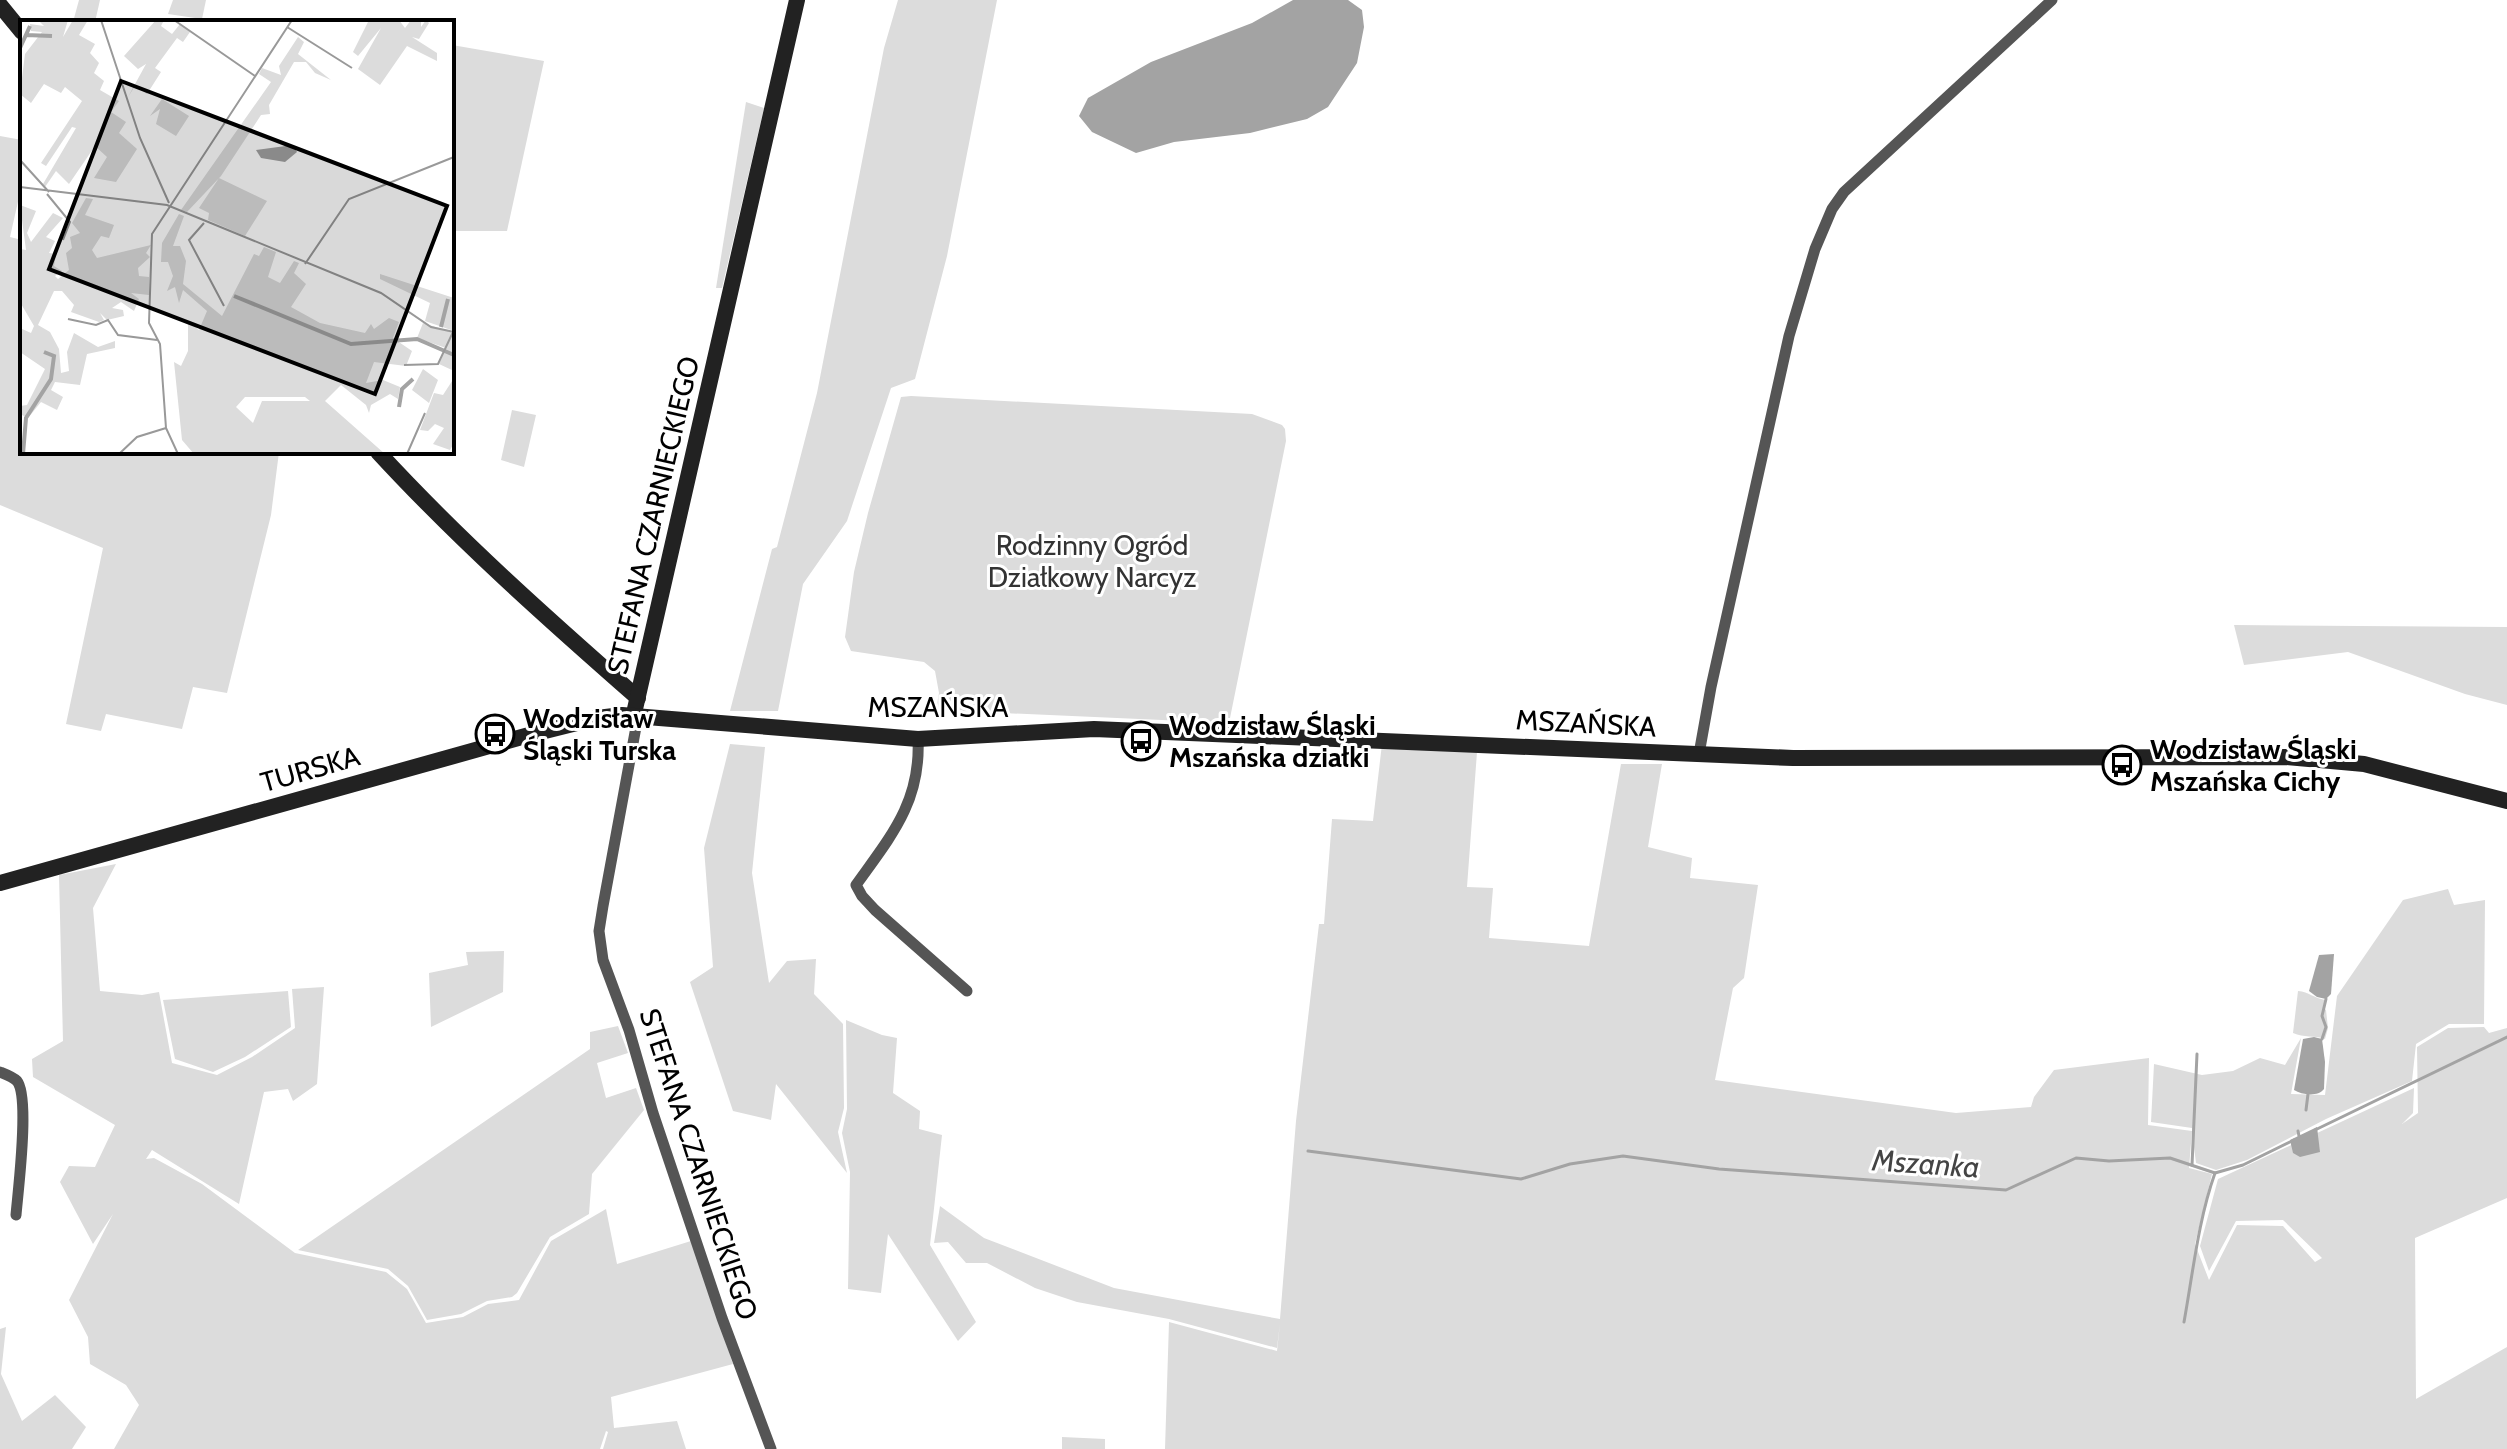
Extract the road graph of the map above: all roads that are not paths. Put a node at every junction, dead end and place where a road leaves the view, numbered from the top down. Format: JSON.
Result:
{"nodes":[{"id":1,"x":797,"y":0,"type":"edge"},
{"id":2,"x":2052,"y":0,"type":"edge"},
{"id":3,"x":0,"y":5,"type":"edge"},
{"id":4,"x":20,"y":30,"type":"edge"},
{"id":5,"x":380,"y":454,"type":"edge"},
{"id":6,"x":637,"y":706,"type":"junction"},
{"id":7,"x":660,"y":716,"type":"joint"},
{"id":8,"x":918,"y":739,"type":"junction"},
{"id":9,"x":1699,"y":754,"type":"junction"},
{"id":10,"x":2507,"y":801,"type":"edge"},
{"id":11,"x":0,"y":883,"type":"edge"},
{"id":12,"x":967,"y":991,"type":"dead end"},
{"id":13,"x":0,"y":1072,"type":"edge"},
{"id":14,"x":16,"y":1215,"type":"dead end"},
{"id":15,"x":771,"y":1449,"type":"edge"}],
"edges":[{"from":1,"to":6,"type":"street","name":"STEFANA CZARNIECKIEGO"},
{"from":2,"to":9,"type":"street"},
{"from":3,"to":4,"type":"street"},
{"from":5,"to":6,"type":"street"},
{"from":6,"to":7,"type":"street","name":"TURSKA"},
{"from":6,"to":11,"type":"street","name":"TURSKA"},
{"from":6,"to":15,"type":"street","name":"STEFANA CZARNIECKIEGO"},
{"from":7,"to":8,"type":"street","name":"MSZAŃSKA"},
{"from":8,"to":9,"type":"street","name":"MSZAŃSKA"},
{"from":8,"to":12,"type":"street"},
{"from":9,"to":10,"type":"street","name":"MSZAŃSKA"},
{"from":13,"to":14,"type":"street"}]}
